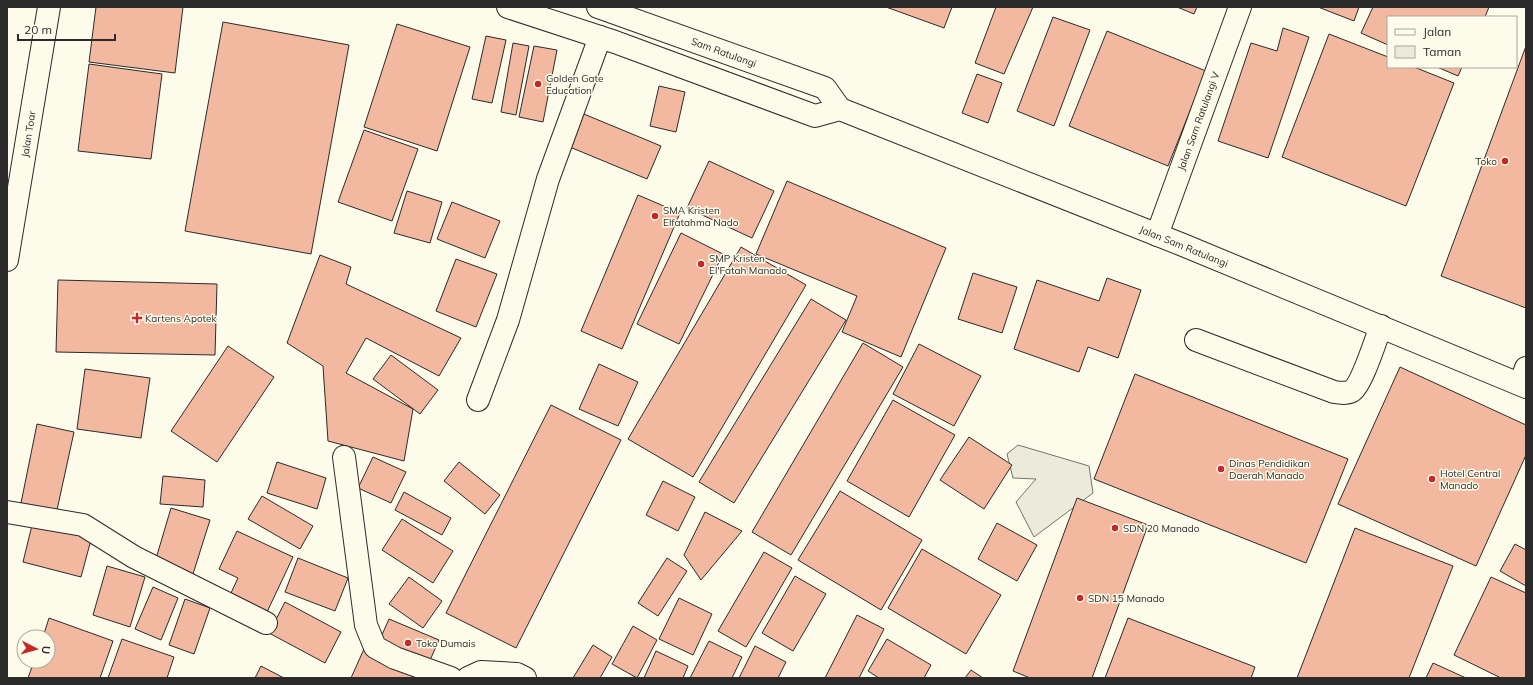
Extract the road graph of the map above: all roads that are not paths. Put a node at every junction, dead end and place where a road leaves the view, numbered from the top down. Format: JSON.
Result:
{"nodes":[{"id":1,"x":48,"y":7,"type":"edge"},
{"id":2,"x":508,"y":7,"type":"edge"},
{"id":3,"x":598,"y":7,"type":"edge"},
{"id":4,"x":1240,"y":7,"type":"edge"},
{"id":5,"x":600,"y":37,"type":"junction"},
{"id":6,"x":840,"y":109,"type":"junction"},
{"id":7,"x":1157,"y":235,"type":"junction"},
{"id":8,"x":7,"y":260,"type":"edge"},
{"id":9,"x":1381,"y":326,"type":"junction"},
{"id":10,"x":1196,"y":340,"type":"dead end"},
{"id":11,"x":1524,"y":380,"type":"edge"},
{"id":12,"x":478,"y":400,"type":"dead end"},
{"id":13,"x":344,"y":457,"type":"dead end"},
{"id":14,"x":7,"y":512,"type":"edge"},
{"id":15,"x":266,"y":623,"type":"dead end"},
{"id":16,"x":451,"y":678,"type":"edge"},
{"id":17,"x":468,"y":678,"type":"edge"},
{"id":18,"x":525,"y":678,"type":"edge"}],
"edges":[{"from":1,"to":8,"type":"street","name":"Jalan Toar"},
{"from":2,"to":5,"type":"street"},
{"from":3,"to":6,"type":"street","name":"Sam Ratulangi"},
{"from":4,"to":7,"type":"street","name":"Jalan Sam Ratulangi V"},
{"from":5,"to":6,"type":"street"},
{"from":5,"to":12,"type":"street"},
{"from":6,"to":7,"type":"street","name":"Jalan Sam Ratulangi"},
{"from":7,"to":9,"type":"street","name":"Jalan Sam Ratulangi"},
{"from":9,"to":10,"type":"street"},
{"from":9,"to":11,"type":"street","name":"Jalan Sam Ratulangi"},
{"from":13,"to":16,"type":"street"},
{"from":14,"to":15,"type":"street"},
{"from":17,"to":18,"type":"street"}]}
